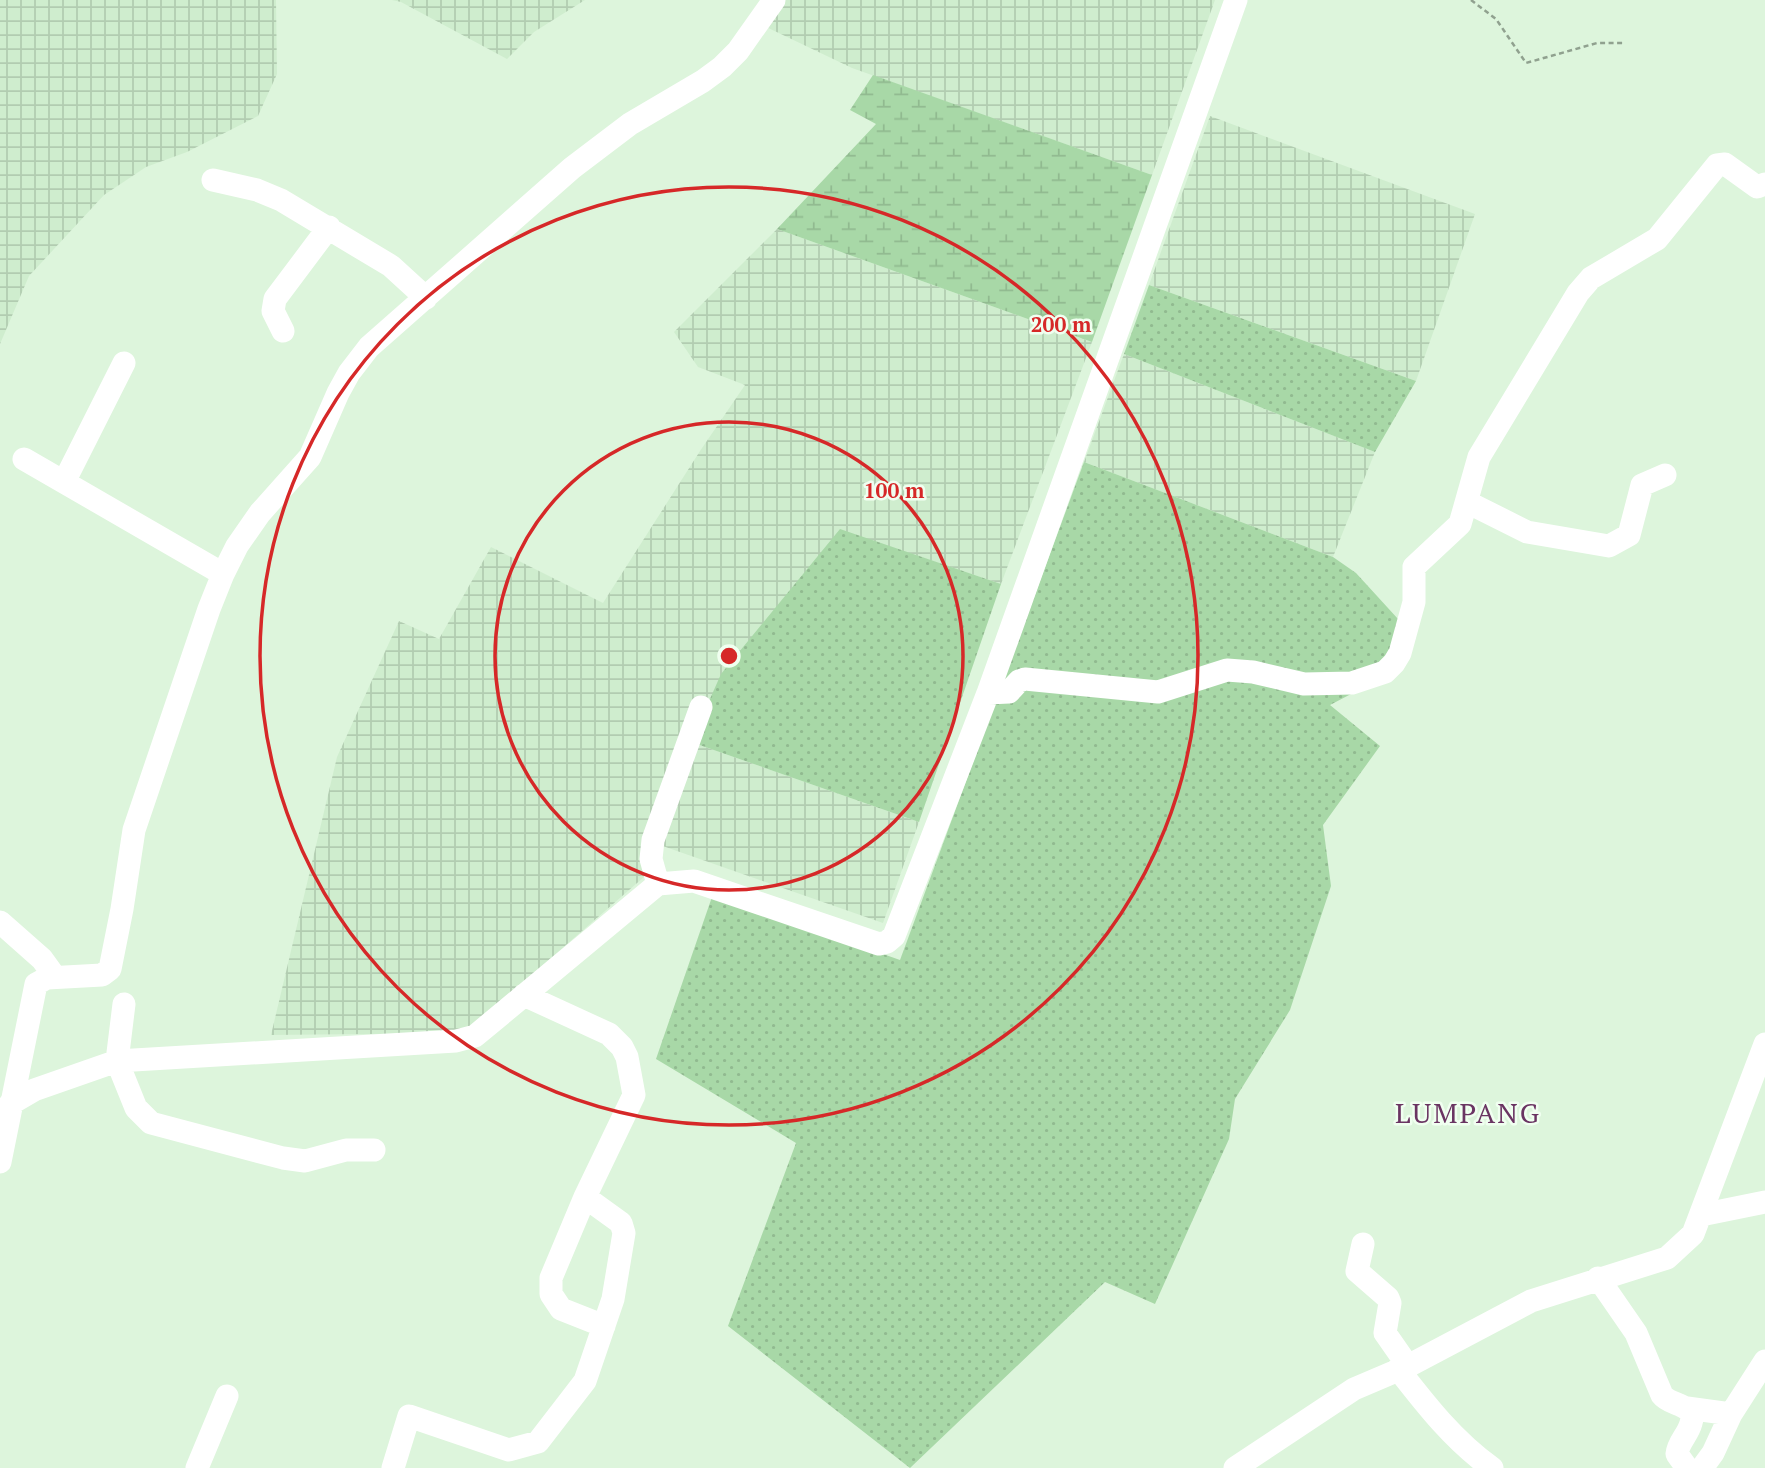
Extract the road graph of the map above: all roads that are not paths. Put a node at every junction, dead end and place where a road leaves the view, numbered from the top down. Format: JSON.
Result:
{"nodes":[{"id":1,"x":774,"y":0,"type":"edge"},
{"id":2,"x":1236,"y":0,"type":"edge"},
{"id":3,"x":213,"y":180,"type":"dead end"},
{"id":4,"x":1765,"y":184,"type":"edge"},
{"id":5,"x":328,"y":227,"type":"junction"},
{"id":6,"x":426,"y":298,"type":"junction"},
{"id":7,"x":284,"y":331,"type":"dead end"},
{"id":8,"x":124,"y":363,"type":"dead end"},
{"id":9,"x":24,"y":459,"type":"dead end"},
{"id":10,"x":1665,"y":475,"type":"dead end"},
{"id":11,"x":65,"y":480,"type":"junction"},
{"id":12,"x":1467,"y":502,"type":"junction"},
{"id":13,"x":223,"y":574,"type":"junction"},
{"id":14,"x":988,"y":693,"type":"junction"},
{"id":15,"x":701,"y":706,"type":"dead end"},
{"id":16,"x":658,"y":884,"type":"junction"},
{"id":17,"x":0,"y":922,"type":"edge"},
{"id":18,"x":55,"y":977,"type":"junction"},
{"id":19,"x":524,"y":995,"type":"junction"},
{"id":20,"x":124,"y":1004,"type":"dead end"},
{"id":21,"x":1765,"y":1044,"type":"edge"},
{"id":22,"x":117,"y":1061,"type":"junction"},
{"id":23,"x":10,"y":1104,"type":"junction"},
{"id":24,"x":374,"y":1150,"type":"dead end"},
{"id":25,"x":0,"y":1162,"type":"edge"},
{"id":26,"x":585,"y":1197,"type":"junction"},
{"id":27,"x":1765,"y":1202,"type":"edge"},
{"id":28,"x":1700,"y":1215,"type":"junction"},
{"id":29,"x":1363,"y":1244,"type":"dead end"},
{"id":30,"x":1598,"y":1279,"type":"junction"},
{"id":31,"x":604,"y":1325,"type":"junction"},
{"id":32,"x":1765,"y":1360,"type":"edge"},
{"id":33,"x":1403,"y":1367,"type":"junction"},
{"id":34,"x":226,"y":1396,"type":"dead end"},
{"id":35,"x":1687,"y":1408,"type":"junction"},
{"id":36,"x":1731,"y":1414,"type":"junction"},
{"id":37,"x":197,"y":1468,"type":"edge"},
{"id":38,"x":393,"y":1468,"type":"edge"},
{"id":39,"x":1235,"y":1468,"type":"edge"},
{"id":40,"x":1492,"y":1468,"type":"edge"},
{"id":41,"x":1687,"y":1468,"type":"edge"},
{"id":42,"x":1702,"y":1468,"type":"edge"}],
"edges":[{"from":1,"to":6,"type":"street"},
{"from":2,"to":14,"type":"street"},
{"from":3,"to":5,"type":"street"},
{"from":4,"to":12,"type":"street"},
{"from":5,"to":6,"type":"street"},
{"from":5,"to":7,"type":"street"},
{"from":6,"to":13,"type":"street"},
{"from":8,"to":11,"type":"street"},
{"from":9,"to":11,"type":"street"},
{"from":10,"to":12,"type":"street"},
{"from":11,"to":13,"type":"street"},
{"from":12,"to":14,"type":"street"},
{"from":13,"to":18,"type":"street"},
{"from":14,"to":16,"type":"street"},
{"from":15,"to":16,"type":"street"},
{"from":16,"to":19,"type":"street"},
{"from":17,"to":18,"type":"street"},
{"from":18,"to":23,"type":"street"},
{"from":19,"to":22,"type":"street"},
{"from":19,"to":26,"type":"street"},
{"from":20,"to":22,"type":"street"},
{"from":21,"to":28,"type":"street"},
{"from":22,"to":23,"type":"street"},
{"from":22,"to":24,"type":"street"},
{"from":23,"to":25,"type":"street"},
{"from":26,"to":31,"type":"street"},
{"from":26,"to":31,"type":"street"},
{"from":27,"to":28,"type":"street"},
{"from":28,"to":30,"type":"street"},
{"from":29,"to":33,"type":"street"},
{"from":30,"to":33,"type":"street"},
{"from":30,"to":35,"type":"street"},
{"from":31,"to":38,"type":"street"},
{"from":32,"to":36,"type":"street"},
{"from":33,"to":39,"type":"street"},
{"from":33,"to":40,"type":"street"},
{"from":34,"to":37,"type":"street"},
{"from":35,"to":36,"type":"street"},
{"from":35,"to":41,"type":"street"},
{"from":36,"to":42,"type":"street"}]}
